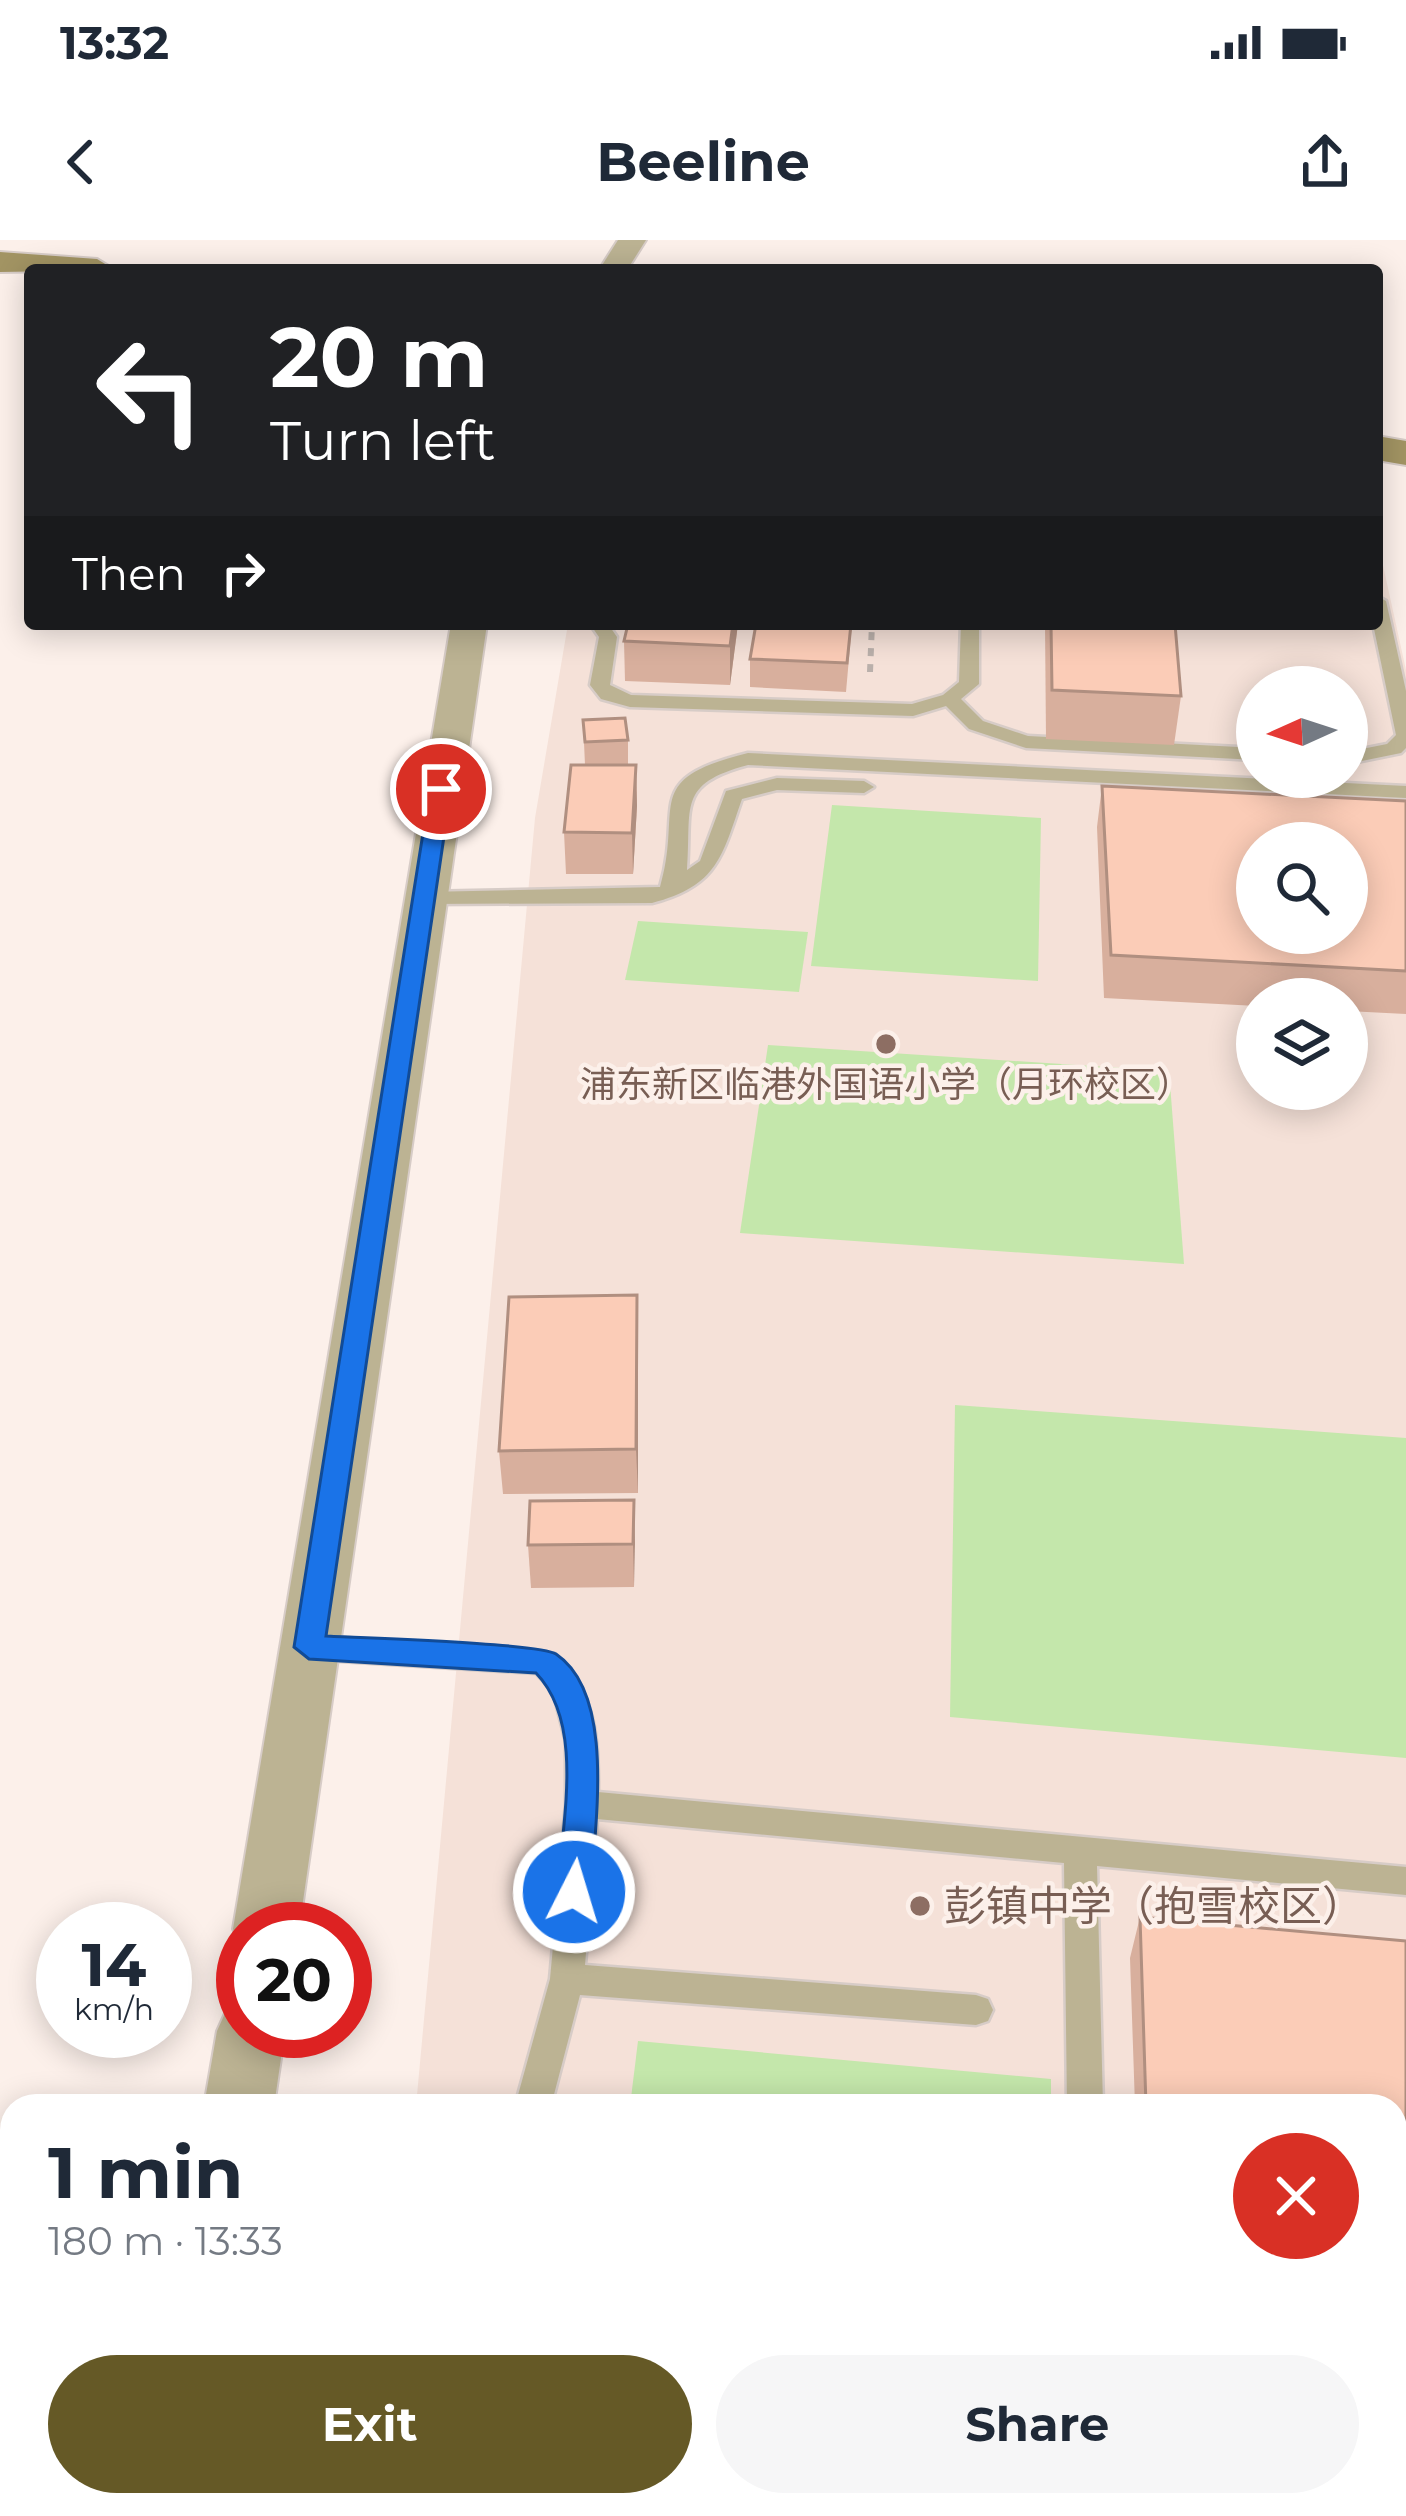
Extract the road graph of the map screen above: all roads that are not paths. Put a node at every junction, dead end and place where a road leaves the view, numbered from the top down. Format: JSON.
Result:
{"nodes":[{"id":1,"x":1383,"y":629,"type":"edge"},
{"id":2,"x":468,"y":630,"type":"edge"},
{"id":3,"x":603,"y":630,"type":"edge"},
{"id":4,"x":970,"y":630,"type":"edge"},
{"id":5,"x":950,"y":699,"type":"junction"},
{"id":6,"x":1236,"y":753,"type":"edge"},
{"id":7,"x":1368,"y":754,"type":"edge"},
{"id":8,"x":864,"y":787,"type":"dead end"},
{"id":9,"x":1406,"y":792,"type":"edge"},
{"id":10,"x":670,"y":891,"type":"junction"},
{"id":11,"x":424,"y":898,"type":"junction"},
{"id":12,"x":309,"y":1647,"type":"junction"},
{"id":13,"x":582,"y":1804,"type":"junction"},
{"id":14,"x":1080,"y":1851,"type":"junction"},
{"id":15,"x":1406,"y":1881,"type":"edge"},
{"id":16,"x":270,"y":1902,"type":"edge"},
{"id":17,"x":567,"y":1979,"type":"junction"},
{"id":18,"x":976,"y":2011,"type":"dead end"},
{"id":19,"x":247,"y":2058,"type":"edge"},
{"id":20,"x":241,"y":2094,"type":"edge"},
{"id":21,"x":535,"y":2094,"type":"edge"},
{"id":22,"x":1085,"y":2094,"type":"edge"}],
"edges":[{"from":1,"to":7,"type":"lane"},
{"from":2,"to":11,"type":"street"},
{"from":3,"to":5,"type":"lane"},
{"from":4,"to":5,"type":"lane"},
{"from":5,"to":6,"type":"lane"},
{"from":8,"to":10,"type":"lane"},
{"from":9,"to":10,"type":"lane"},
{"from":10,"to":11,"type":"lane"},
{"from":11,"to":12,"type":"street"},
{"from":12,"to":13,"type":"lane"},
{"from":12,"to":16,"type":"street"},
{"from":13,"to":14,"type":"lane"},
{"from":13,"to":17,"type":"lane"},
{"from":14,"to":15,"type":"lane"},
{"from":14,"to":22,"type":"lane"},
{"from":17,"to":18,"type":"lane"},
{"from":17,"to":21,"type":"lane"},
{"from":19,"to":20,"type":"street"}]}
